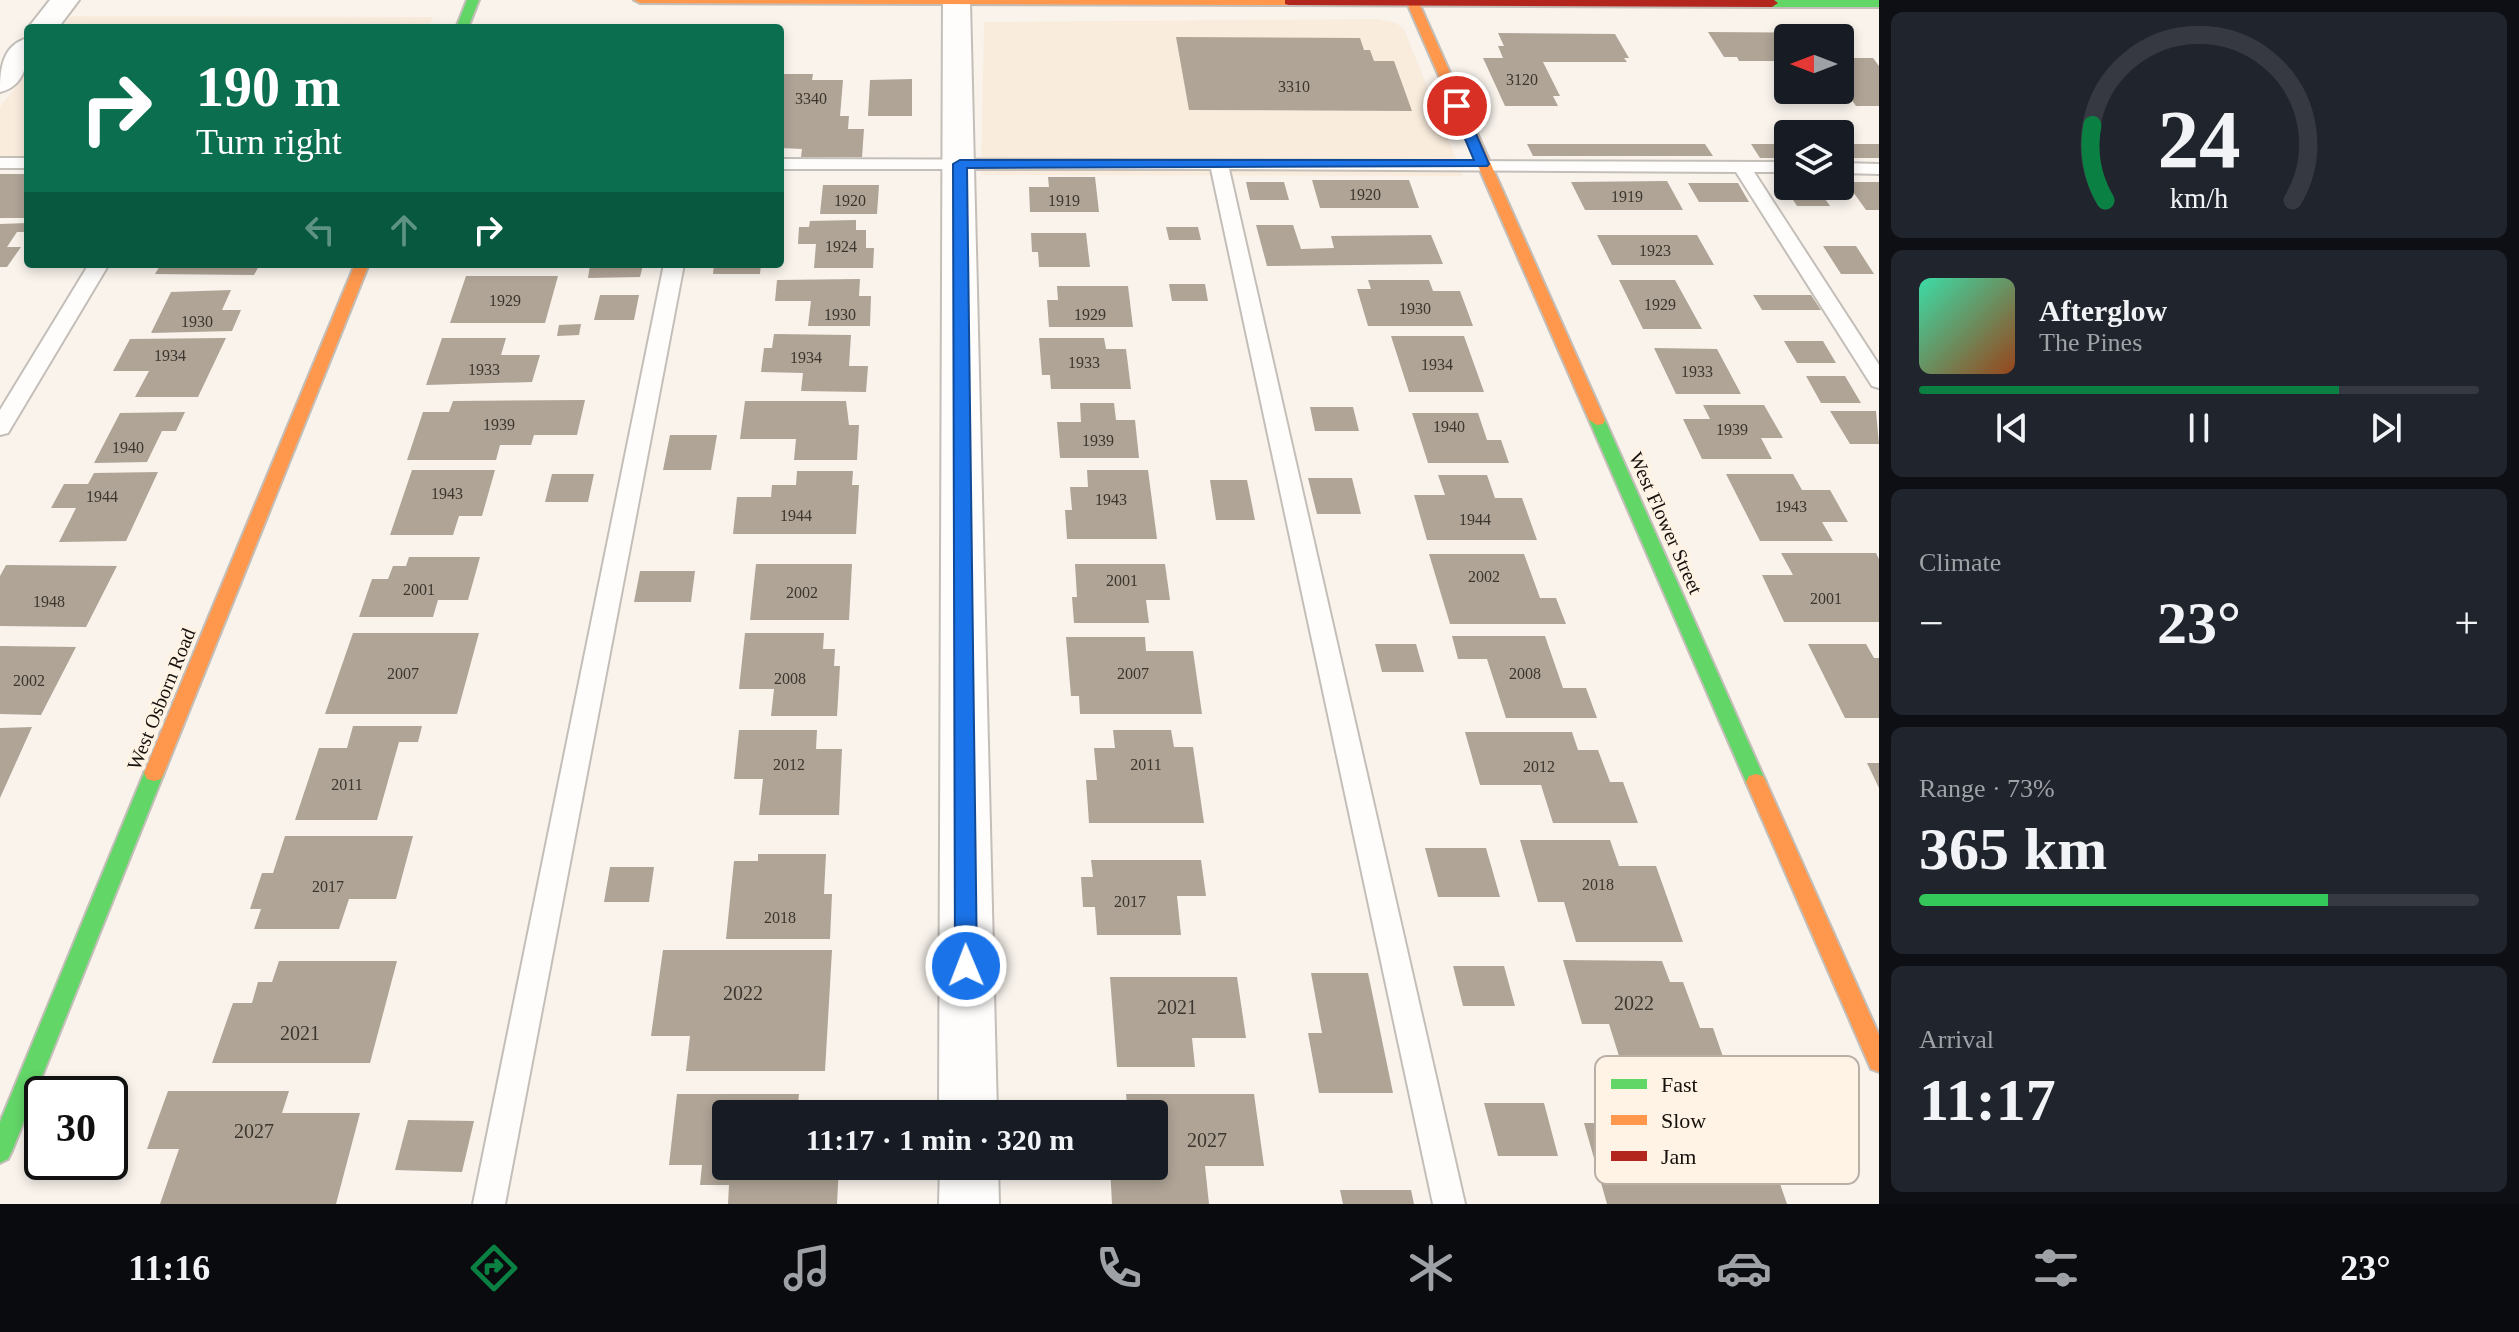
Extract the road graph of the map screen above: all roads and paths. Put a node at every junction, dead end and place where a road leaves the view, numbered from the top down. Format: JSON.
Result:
{"nodes":[{"id":1,"x":65,"y":0,"type":"edge"},
{"id":2,"x":473,"y":0,"type":"edge"},
{"id":3,"x":640,"y":0,"type":"edge"},
{"id":4,"x":983,"y":2,"type":"edge"},
{"id":5,"x":1564,"y":2,"type":"edge"},
{"id":6,"x":1743,"y":2,"type":"edge"},
{"id":7,"x":1413,"y":3,"type":"junction"},
{"id":8,"x":1877,"y":5,"type":"edge"},
{"id":9,"x":46,"y":24,"type":"edge"},
{"id":10,"x":464,"y":24,"type":"edge"},
{"id":11,"x":24,"y":52,"type":"edge"},
{"id":12,"x":0,"y":83,"type":"edge"},
{"id":13,"x":0,"y":163,"type":"edge"},
{"id":14,"x":24,"y":163,"type":"edge"},
{"id":15,"x":784,"y":164,"type":"edge"},
{"id":16,"x":960,"y":164,"type":"junction"},
{"id":17,"x":1482,"y":164,"type":"junction"},
{"id":18,"x":1219,"y":165,"type":"junction"},
{"id":19,"x":1741,"y":166,"type":"junction"},
{"id":20,"x":1774,"y":167,"type":"edge"},
{"id":21,"x":1854,"y":168,"type":"edge"},
{"id":22,"x":1879,"y":169,"type":"edge"},
{"id":23,"x":97,"y":268,"type":"edge"},
{"id":24,"x":360,"y":268,"type":"edge"},
{"id":25,"x":673,"y":268,"type":"edge"},
{"id":26,"x":1879,"y":381,"type":"edge"},
{"id":27,"x":0,"y":428,"type":"edge"},
{"id":28,"x":1879,"y":1061,"type":"edge"},
{"id":29,"x":968,"y":1100,"type":"edge"},
{"id":30,"x":0,"y":1151,"type":"edge"},
{"id":31,"x":969,"y":1180,"type":"edge"},
{"id":32,"x":489,"y":1204,"type":"edge"},
{"id":33,"x":969,"y":1204,"type":"edge"},
{"id":34,"x":1449,"y":1204,"type":"edge"}],
"edges":[{"from":1,"to":9,"type":"street"},
{"from":2,"to":10,"type":"street"},
{"from":3,"to":4,"type":"street"},
{"from":4,"to":7,"type":"street"},
{"from":4,"to":16,"type":"street"},
{"from":5,"to":6,"type":"street"},
{"from":5,"to":7,"type":"street"},
{"from":6,"to":8,"type":"street"},
{"from":7,"to":17,"type":"street","name":"West Flower Street"},
{"from":11,"to":12,"type":"street"},
{"from":13,"to":14,"type":"lane"},
{"from":15,"to":16,"type":"lane"},
{"from":16,"to":18,"type":"lane"},
{"from":16,"to":29,"type":"street"},
{"from":17,"to":18,"type":"lane"},
{"from":17,"to":19,"type":"lane"},
{"from":17,"to":28,"type":"street","name":"West Flower Street"},
{"from":18,"to":34,"type":"lane"},
{"from":19,"to":20,"type":"lane"},
{"from":19,"to":26,"type":"lane"},
{"from":21,"to":22,"type":"lane"},
{"from":23,"to":27,"type":"lane"},
{"from":24,"to":30,"type":"street","name":"West Osborn Road"},
{"from":25,"to":32,"type":"lane"},
{"from":31,"to":33,"type":"street"}]}
